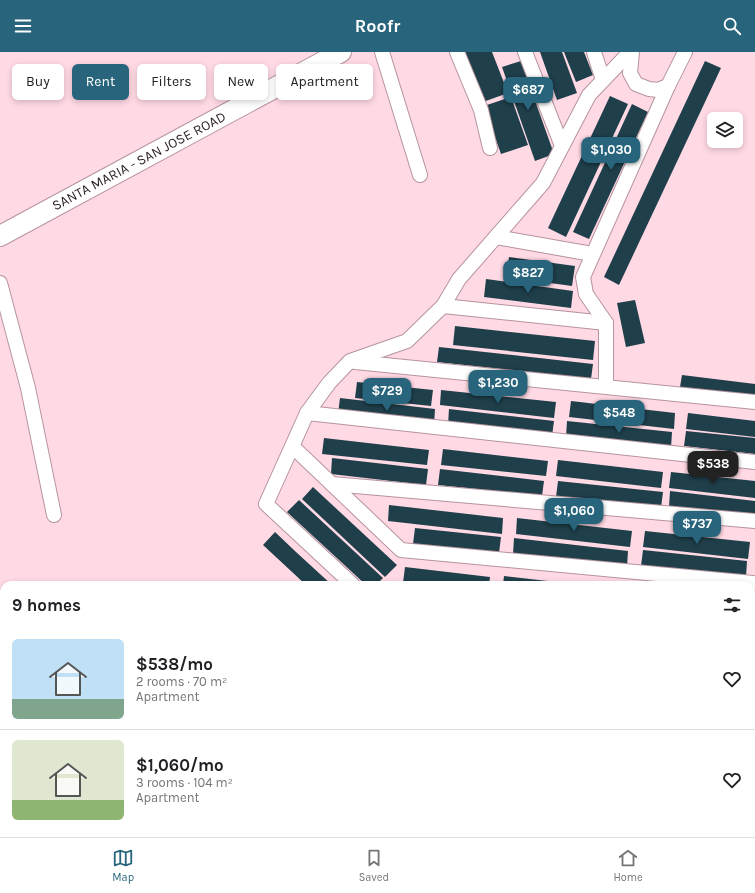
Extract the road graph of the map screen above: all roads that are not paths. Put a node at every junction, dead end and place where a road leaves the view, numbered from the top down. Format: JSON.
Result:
{"nodes":[{"id":1,"x":340,"y":52,"type":"edge"},
{"id":2,"x":382,"y":52,"type":"edge"},
{"id":3,"x":457,"y":52,"type":"edge"},
{"id":4,"x":525,"y":52,"type":"edge"},
{"id":5,"x":594,"y":52,"type":"edge"},
{"id":6,"x":631,"y":52,"type":"edge"},
{"id":7,"x":685,"y":52,"type":"edge"},
{"id":8,"x":603,"y":80,"type":"junction"},
{"id":9,"x":668,"y":86,"type":"junction"},
{"id":10,"x":562,"y":146,"type":"junction"},
{"id":11,"x":490,"y":148,"type":"dead end"},
{"id":12,"x":420,"y":175,"type":"dead end"},
{"id":13,"x":0,"y":236,"type":"edge"},
{"id":14,"x":496,"y":237,"type":"junction"},
{"id":15,"x":592,"y":254,"type":"junction"},
{"id":16,"x":0,"y":283,"type":"edge"},
{"id":17,"x":443,"y":306,"type":"junction"},
{"id":18,"x":606,"y":323,"type":"junction"},
{"id":19,"x":350,"y":361,"type":"junction"},
{"id":20,"x":606,"y":386,"type":"junction"},
{"id":21,"x":755,"y":402,"type":"edge"},
{"id":22,"x":307,"y":413,"type":"junction"},
{"id":23,"x":292,"y":447,"type":"junction"},
{"id":24,"x":755,"y":462,"type":"edge"},
{"id":25,"x":332,"y":484,"type":"junction"},
{"id":26,"x":54,"y":515,"type":"dead end"},
{"id":27,"x":755,"y":521,"type":"edge"},
{"id":28,"x":349,"y":581,"type":"edge"},
{"id":29,"x":732,"y":581,"type":"edge"}],
"edges":[{"from":1,"to":13,"type":"main road","name":"SANTA MARIA - SAN JOSE ROAD"},
{"from":2,"to":12,"type":"street"},
{"from":3,"to":11,"type":"street"},
{"from":4,"to":10,"type":"street"},
{"from":5,"to":8,"type":"street"},
{"from":6,"to":8,"type":"street"},
{"from":6,"to":9,"type":"street"},
{"from":7,"to":9,"type":"street"},
{"from":8,"to":10,"type":"street"},
{"from":9,"to":15,"type":"street"},
{"from":10,"to":14,"type":"street"},
{"from":14,"to":15,"type":"street"},
{"from":14,"to":17,"type":"street"},
{"from":15,"to":18,"type":"street"},
{"from":16,"to":26,"type":"street"},
{"from":17,"to":18,"type":"street"},
{"from":17,"to":19,"type":"street"},
{"from":18,"to":20,"type":"street"},
{"from":19,"to":20,"type":"street"},
{"from":19,"to":22,"type":"street"},
{"from":20,"to":21,"type":"street"},
{"from":22,"to":23,"type":"street"},
{"from":22,"to":24,"type":"street"},
{"from":23,"to":25,"type":"street"},
{"from":23,"to":28,"type":"street"},
{"from":25,"to":27,"type":"street"},
{"from":25,"to":29,"type":"street"}]}
